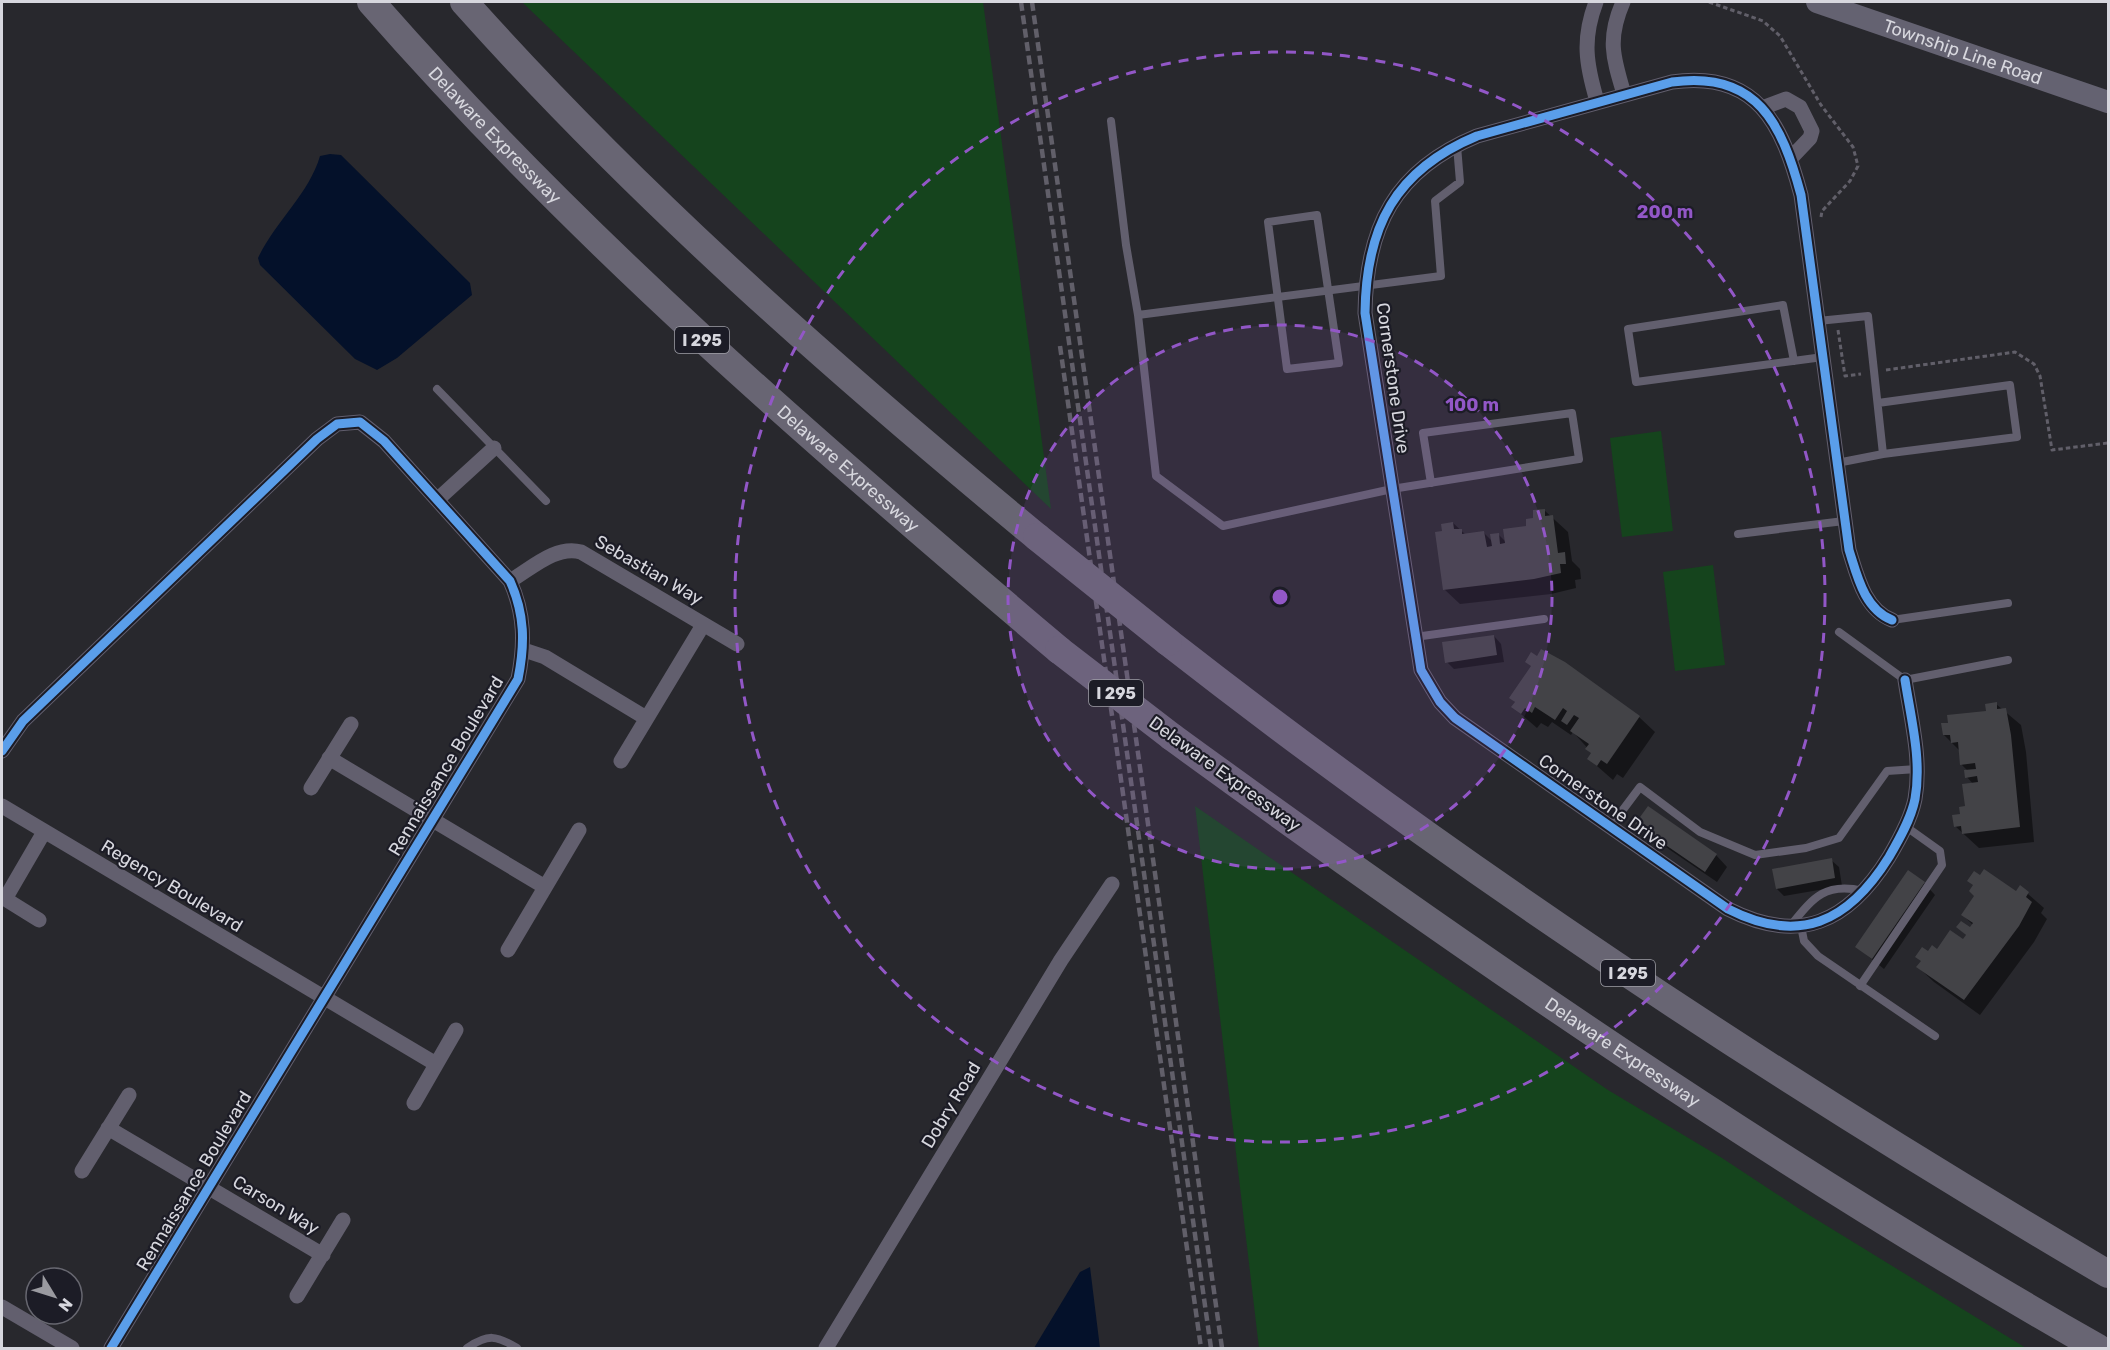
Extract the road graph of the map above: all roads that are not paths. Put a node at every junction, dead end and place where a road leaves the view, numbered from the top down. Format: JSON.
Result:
{"nodes":[{"id":1,"x":371,"y":2,"type":"edge"},
{"id":2,"x":464,"y":2,"type":"edge"},
{"id":3,"x":1596,"y":2,"type":"edge"},
{"id":4,"x":1623,"y":2,"type":"edge"},
{"id":5,"x":1817,"y":2,"type":"edge"},
{"id":6,"x":1623,"y":94,"type":"junction"},
{"id":7,"x":1597,"y":101,"type":"junction"},
{"id":8,"x":2109,"y":102,"type":"edge"},
{"id":9,"x":1762,"y":108,"type":"junction"},
{"id":10,"x":1111,"y":121,"type":"dead end"},
{"id":11,"x":1457,"y":145,"type":"junction"},
{"id":12,"x":1791,"y":158,"type":"junction"},
{"id":13,"x":1365,"y":287,"type":"junction"},
{"id":14,"x":1330,"y":291,"type":"junction"},
{"id":15,"x":1278,"y":298,"type":"junction"},
{"id":16,"x":1138,"y":315,"type":"junction"},
{"id":17,"x":1818,"y":321,"type":"junction"},
{"id":18,"x":1823,"y":357,"type":"junction"},
{"id":19,"x":1794,"y":361,"type":"junction"},
{"id":20,"x":437,"y":389,"type":"dead end"},
{"id":21,"x":1878,"y":404,"type":"junction"},
{"id":22,"x":494,"y":448,"type":"junction"},
{"id":23,"x":1883,"y":454,"type":"junction"},
{"id":24,"x":1837,"y":463,"type":"junction"},
{"id":25,"x":1431,"y":483,"type":"junction"},
{"id":26,"x":1392,"y":489,"type":"junction"},
{"id":27,"x":437,"y":500,"type":"junction"},
{"id":28,"x":546,"y":501,"type":"dead end"},
{"id":29,"x":1844,"y":521,"type":"junction"},
{"id":30,"x":1738,"y":534,"type":"dead end"},
{"id":31,"x":510,"y":581,"type":"junction"},
{"id":32,"x":2008,"y":603,"type":"dead end"},
{"id":33,"x":1544,"y":619,"type":"dead end"},
{"id":34,"x":1892,"y":620,"type":"joint"},
{"id":35,"x":704,"y":625,"type":"junction"},
{"id":36,"x":1839,"y":632,"type":"dead end"},
{"id":37,"x":1414,"y":637,"type":"junction"},
{"id":38,"x":737,"y":644,"type":"dead end"},
{"id":39,"x":524,"y":650,"type":"junction"},
{"id":40,"x":2008,"y":660,"type":"dead end"},
{"id":41,"x":1905,"y":680,"type":"junction"},
{"id":42,"x":646,"y":718,"type":"junction"},
{"id":43,"x":351,"y":724,"type":"dead end"},
{"id":44,"x":2,"y":751,"type":"edge"},
{"id":45,"x":329,"y":758,"type":"junction"},
{"id":46,"x":621,"y":761,"type":"dead end"},
{"id":47,"x":1917,"y":769,"type":"junction"},
{"id":48,"x":311,"y":788,"type":"dead end"},
{"id":49,"x":2,"y":806,"type":"edge"},
{"id":50,"x":433,"y":819,"type":"junction"},
{"id":51,"x":1905,"y":826,"type":"junction"},
{"id":52,"x":1610,"y":827,"type":"junction"},
{"id":53,"x":579,"y":830,"type":"dead end"},
{"id":54,"x":44,"y":832,"type":"junction"},
{"id":55,"x":1112,"y":884,"type":"dead end"},
{"id":56,"x":545,"y":887,"type":"junction"},
{"id":57,"x":1864,"y":891,"type":"junction"},
{"id":58,"x":3,"y":898,"type":"edge"},
{"id":59,"x":39,"y":921,"type":"dead end"},
{"id":60,"x":1795,"y":927,"type":"junction"},
{"id":61,"x":508,"y":950,"type":"dead end"},
{"id":62,"x":1860,"y":986,"type":"junction"},
{"id":63,"x":323,"y":999,"type":"junction"},
{"id":64,"x":456,"y":1030,"type":"dead end"},
{"id":65,"x":1935,"y":1036,"type":"dead end"},
{"id":66,"x":436,"y":1064,"type":"junction"},
{"id":67,"x":129,"y":1095,"type":"dead end"},
{"id":68,"x":414,"y":1103,"type":"dead end"},
{"id":69,"x":108,"y":1128,"type":"junction"},
{"id":70,"x":82,"y":1171,"type":"dead end"},
{"id":71,"x":209,"y":1188,"type":"junction"},
{"id":72,"x":343,"y":1220,"type":"dead end"},
{"id":73,"x":323,"y":1255,"type":"junction"},
{"id":74,"x":2109,"y":1274,"type":"edge"},
{"id":75,"x":297,"y":1296,"type":"dead end"},
{"id":76,"x":2,"y":1307,"type":"edge"},
{"id":77,"x":72,"y":1348,"type":"edge"},
{"id":78,"x":111,"y":1348,"type":"edge"},
{"id":79,"x":467,"y":1348,"type":"edge"},
{"id":80,"x":517,"y":1348,"type":"edge"},
{"id":81,"x":826,"y":1348,"type":"edge"},
{"id":82,"x":2098,"y":1348,"type":"edge"}],
"edges":[{"from":1,"to":82,"type":"highway","name":"Delaware Expressway","number":"I 295","bridge":true},
{"from":2,"to":74,"type":"highway","number":"I 295","bridge":true},
{"from":3,"to":7,"type":"street"},
{"from":4,"to":6,"type":"street"},
{"from":5,"to":8,"type":"street","name":"Township Line Road"},
{"from":6,"to":7,"type":"street","name":"Cornerstone Drive"},
{"from":6,"to":9,"type":"street","name":"Cornerstone Drive"},
{"from":7,"to":11,"type":"street","name":"Cornerstone Drive"},
{"from":9,"to":12,"type":"street","name":"Cornerstone Drive"},
{"from":9,"to":12,"type":"street"},
{"from":10,"to":16,"type":"lane"},
{"from":11,"to":13,"type":"street","name":"Cornerstone Drive"},
{"from":11,"to":13,"type":"lane"},
{"from":12,"to":17,"type":"street","name":"Cornerstone Drive"},
{"from":13,"to":14,"type":"lane"},
{"from":13,"to":26,"type":"street","name":"Cornerstone Drive"},
{"from":14,"to":15,"type":"lane"},
{"from":14,"to":15,"type":"lane"},
{"from":14,"to":15,"type":"lane"},
{"from":15,"to":16,"type":"lane"},
{"from":16,"to":26,"type":"lane"},
{"from":17,"to":18,"type":"street","name":"Cornerstone Drive"},
{"from":17,"to":21,"type":"lane"},
{"from":18,"to":19,"type":"lane"},
{"from":18,"to":24,"type":"street","name":"Cornerstone Drive"},
{"from":19,"to":19,"type":"lane"},
{"from":20,"to":22,"type":"lane"},
{"from":21,"to":23,"type":"lane"},
{"from":21,"to":23,"type":"lane"},
{"from":22,"to":27,"type":"street"},
{"from":22,"to":28,"type":"lane"},
{"from":23,"to":24,"type":"lane"},
{"from":24,"to":29,"type":"street","name":"Cornerstone Drive"},
{"from":25,"to":25,"type":"lane"},
{"from":25,"to":26,"type":"lane"},
{"from":26,"to":37,"type":"street","name":"Cornerstone Drive"},
{"from":27,"to":31,"type":"street","name":"Rennaissance Boulevard"},
{"from":27,"to":44,"type":"street","name":"Rennaissance Boulevard"},
{"from":29,"to":30,"type":"lane"},
{"from":29,"to":34,"type":"street","name":"Cornerstone Drive"},
{"from":31,"to":35,"type":"street","name":"Sebastian Way"},
{"from":31,"to":39,"type":"street","name":"Rennaissance Boulevard"},
{"from":32,"to":34,"type":"lane"},
{"from":33,"to":37,"type":"lane"},
{"from":35,"to":38,"type":"street","name":"Sebastian Way"},
{"from":35,"to":42,"type":"street","name":"Sebastian Way"},
{"from":36,"to":41,"type":"lane"},
{"from":37,"to":52,"type":"street","name":"Cornerstone Drive"},
{"from":39,"to":42,"type":"street"},
{"from":39,"to":50,"type":"street","name":"Rennaissance Boulevard"},
{"from":40,"to":41,"type":"lane"},
{"from":41,"to":47,"type":"street","name":"Cornerstone Drive"},
{"from":42,"to":46,"type":"street","name":"Sebastian Way"},
{"from":43,"to":45,"type":"street"},
{"from":45,"to":48,"type":"street"},
{"from":45,"to":50,"type":"street"},
{"from":47,"to":51,"type":"street","name":"Cornerstone Drive"},
{"from":47,"to":52,"type":"lane"},
{"from":49,"to":54,"type":"street","name":"Regency Boulevard"},
{"from":50,"to":56,"type":"street"},
{"from":50,"to":63,"type":"street","name":"Rennaissance Boulevard"},
{"from":51,"to":57,"type":"street","name":"Cornerstone Drive"},
{"from":51,"to":62,"type":"lane"},
{"from":52,"to":60,"type":"street","name":"Cornerstone Drive"},
{"from":53,"to":56,"type":"street"},
{"from":54,"to":58,"type":"street"},
{"from":54,"to":63,"type":"street","name":"Regency Boulevard"},
{"from":55,"to":81,"type":"street","name":"Dobry Road"},
{"from":56,"to":61,"type":"street"},
{"from":57,"to":60,"type":"street","name":"Cornerstone Drive"},
{"from":57,"to":60,"type":"lane"},
{"from":58,"to":59,"type":"street"},
{"from":60,"to":62,"type":"lane"},
{"from":62,"to":65,"type":"lane"},
{"from":63,"to":66,"type":"street","name":"Regency Boulevard"},
{"from":63,"to":71,"type":"street","name":"Rennaissance Boulevard"},
{"from":64,"to":66,"type":"street"},
{"from":66,"to":68,"type":"street"},
{"from":67,"to":69,"type":"street"},
{"from":69,"to":70,"type":"street"},
{"from":69,"to":71,"type":"street","name":"Carson Way"},
{"from":71,"to":73,"type":"street","name":"Carson Way"},
{"from":71,"to":78,"type":"street","name":"Rennaissance Boulevard"},
{"from":72,"to":73,"type":"street"},
{"from":73,"to":75,"type":"street"},
{"from":76,"to":77,"type":"street"},
{"from":79,"to":80,"type":"lane"}]}
